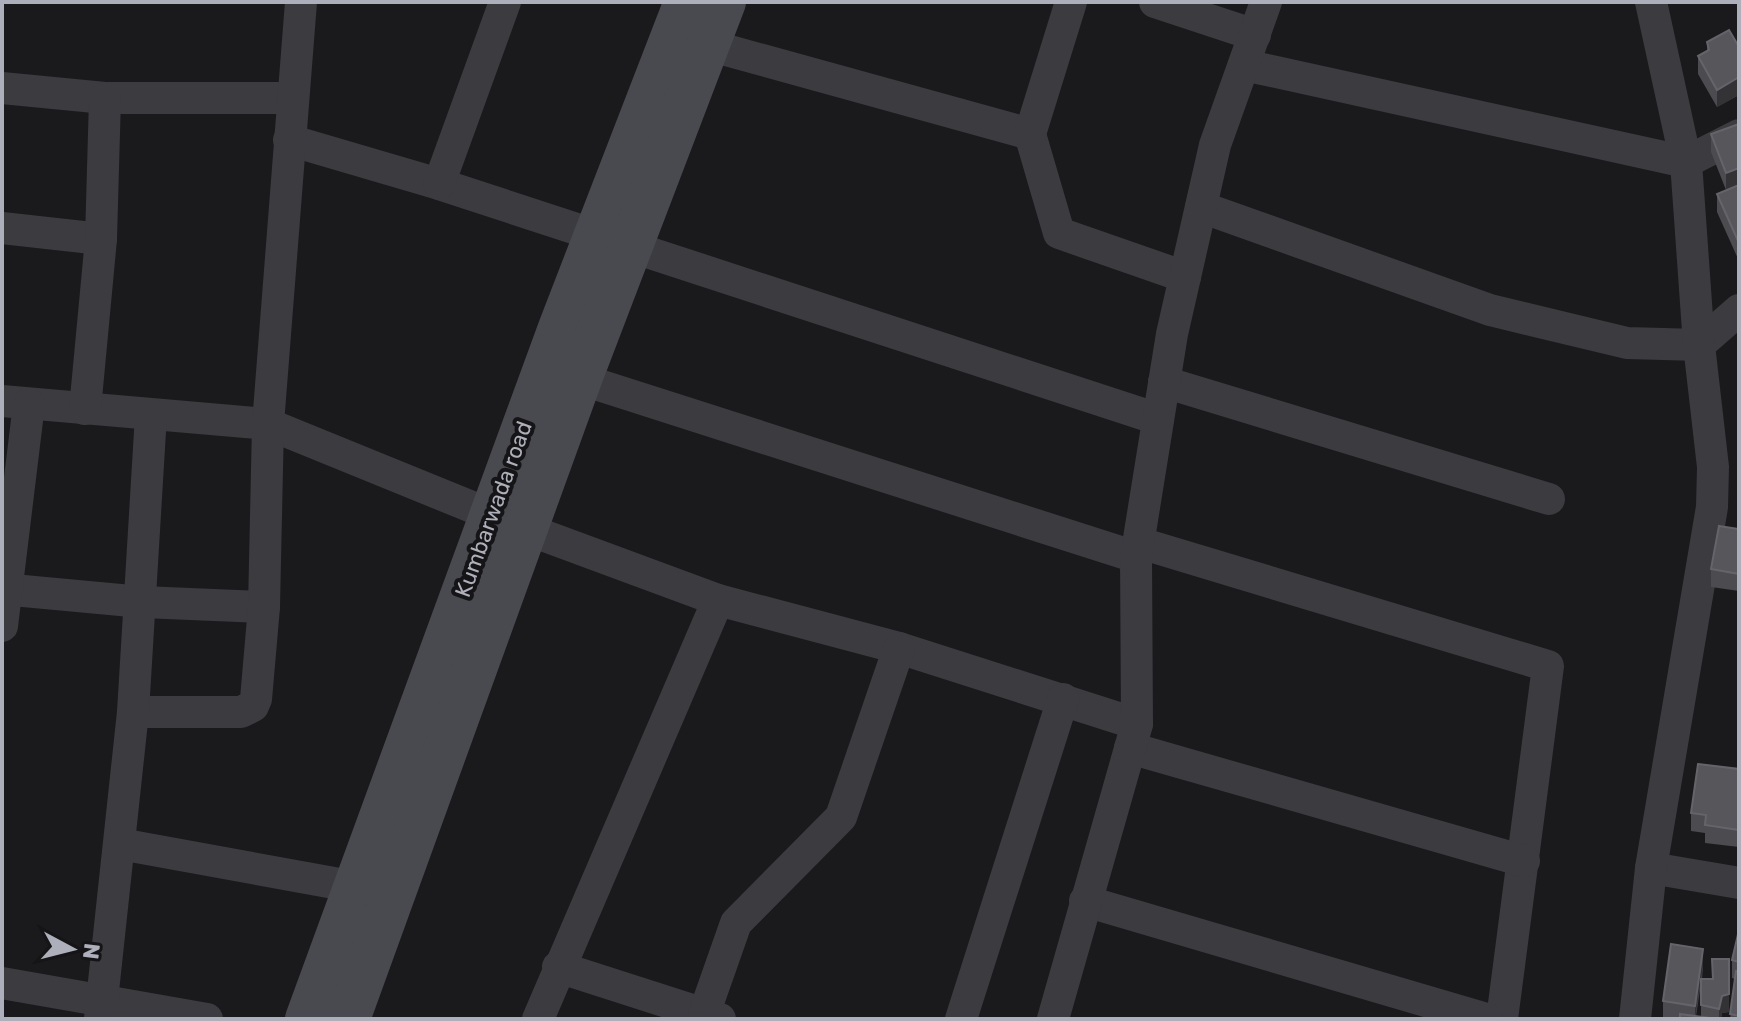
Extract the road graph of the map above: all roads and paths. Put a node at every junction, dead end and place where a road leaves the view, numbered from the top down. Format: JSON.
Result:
{"nodes":[{"id":1,"x":276,"y":2,"type":"edge"},
{"id":2,"x":301,"y":2,"type":"edge"},
{"id":3,"x":505,"y":2,"type":"edge"},
{"id":4,"x":686,"y":2,"type":"edge"},
{"id":5,"x":724,"y":2,"type":"edge"},
{"id":6,"x":1071,"y":2,"type":"edge"},
{"id":7,"x":1155,"y":2,"type":"edge"},
{"id":8,"x":1266,"y":2,"type":"edge"},
{"id":9,"x":1651,"y":2,"type":"edge"},
{"id":10,"x":1255,"y":35,"type":"junction"},
{"id":11,"x":708,"y":45,"type":"junction"},
{"id":12,"x":296,"y":46,"type":"junction"},
{"id":13,"x":1244,"y":65,"type":"junction"},
{"id":14,"x":2,"y":88,"type":"edge"},
{"id":15,"x":105,"y":98,"type":"junction"},
{"id":16,"x":292,"y":98,"type":"junction"},
{"id":17,"x":1030,"y":134,"type":"junction"},
{"id":18,"x":1739,"y":135,"type":"edge"},
{"id":19,"x":289,"y":140,"type":"junction"},
{"id":20,"x":1686,"y":162,"type":"junction"},
{"id":21,"x":439,"y":184,"type":"junction"},
{"id":22,"x":1201,"y":207,"type":"junction"},
{"id":23,"x":2,"y":228,"type":"edge"},
{"id":24,"x":101,"y":239,"type":"junction"},
{"id":25,"x":614,"y":240,"type":"junction"},
{"id":26,"x":1185,"y":277,"type":"junction"},
{"id":27,"x":1739,"y":310,"type":"edge"},
{"id":28,"x":1699,"y":345,"type":"junction"},
{"id":29,"x":580,"y":379,"type":"junction"},
{"id":30,"x":1164,"y":382,"type":"junction"},
{"id":31,"x":16,"y":402,"type":"edge"},
{"id":32,"x":85,"y":409,"type":"junction"},
{"id":33,"x":151,"y":415,"type":"junction"},
{"id":34,"x":1158,"y":419,"type":"junction"},
{"id":35,"x":268,"y":424,"type":"junction"},
{"id":36,"x":1726,"y":462,"type":"edge"},
{"id":37,"x":1549,"y":499,"type":"dead end"},
{"id":38,"x":509,"y":522,"type":"junction"},
{"id":39,"x":1138,"y":550,"type":"junction"},
{"id":40,"x":4,"y":590,"type":"edge"},
{"id":41,"x":718,"y":600,"type":"junction"},
{"id":42,"x":142,"y":602,"type":"junction"},
{"id":43,"x":264,"y":607,"type":"junction"},
{"id":44,"x":2,"y":626,"type":"edge"},
{"id":45,"x":899,"y":648,"type":"junction"},
{"id":46,"x":1063,"y":699,"type":"junction"},
{"id":47,"x":133,"y":712,"type":"junction"},
{"id":48,"x":1134,"y":736,"type":"junction"},
{"id":49,"x":120,"y":844,"type":"junction"},
{"id":50,"x":1524,"y":861,"type":"junction"},
{"id":51,"x":1651,"y":868,"type":"junction"},
{"id":52,"x":1739,"y":883,"type":"edge"},
{"id":53,"x":356,"y":887,"type":"junction"},
{"id":54,"x":1085,"y":901,"type":"junction"},
{"id":55,"x":558,"y":967,"type":"junction"},
{"id":56,"x":2,"y":983,"type":"edge"},
{"id":57,"x":100,"y":1010,"type":"edge"},
{"id":58,"x":712,"y":1017,"type":"edge"},
{"id":59,"x":207,"y":1019,"type":"edge"},
{"id":60,"x":307,"y":1019,"type":"edge"},
{"id":61,"x":348,"y":1019,"type":"edge"},
{"id":62,"x":538,"y":1019,"type":"edge"},
{"id":63,"x":961,"y":1019,"type":"edge"},
{"id":64,"x":1053,"y":1019,"type":"edge"},
{"id":65,"x":1487,"y":1019,"type":"edge"},
{"id":66,"x":1502,"y":1019,"type":"edge"},
{"id":67,"x":1635,"y":1019,"type":"edge"}],
"edges":[{"from":1,"to":12,"type":"street"},
{"from":2,"to":12,"type":"street"},
{"from":3,"to":21,"type":"street"},
{"from":4,"to":25,"type":"street","name":"Kumbarwada road"},
{"from":5,"to":11,"type":"street","name":"Kumbarwada road"},
{"from":6,"to":17,"type":"street"},
{"from":7,"to":10,"type":"street"},
{"from":8,"to":10,"type":"street"},
{"from":9,"to":20,"type":"street"},
{"from":10,"to":13,"type":"street"},
{"from":11,"to":17,"type":"street"},
{"from":11,"to":25,"type":"street","name":"Kumbarwada road"},
{"from":12,"to":16,"type":"street"},
{"from":13,"to":20,"type":"street"},
{"from":13,"to":22,"type":"street"},
{"from":14,"to":15,"type":"street"},
{"from":15,"to":16,"type":"street"},
{"from":15,"to":24,"type":"street"},
{"from":16,"to":19,"type":"street"},
{"from":17,"to":26,"type":"street"},
{"from":18,"to":20,"type":"street"},
{"from":19,"to":21,"type":"street"},
{"from":19,"to":35,"type":"street"},
{"from":20,"to":28,"type":"street"},
{"from":21,"to":25,"type":"street"},
{"from":22,"to":26,"type":"street"},
{"from":22,"to":28,"type":"street"},
{"from":23,"to":24,"type":"street"},
{"from":24,"to":32,"type":"street"},
{"from":25,"to":29,"type":"street","name":"Kumbarwada road"},
{"from":25,"to":34,"type":"street"},
{"from":25,"to":38,"type":"street","name":"Kumbarwada road"},
{"from":26,"to":30,"type":"street"},
{"from":27,"to":28,"type":"street"},
{"from":28,"to":36,"type":"street"},
{"from":29,"to":38,"type":"street","name":"Kumbarwada road"},
{"from":29,"to":39,"type":"street"},
{"from":30,"to":34,"type":"street"},
{"from":30,"to":37,"type":"street"},
{"from":31,"to":32,"type":"street"},
{"from":31,"to":40,"type":"street"},
{"from":32,"to":33,"type":"street"},
{"from":33,"to":35,"type":"street"},
{"from":33,"to":42,"type":"street"},
{"from":34,"to":39,"type":"street"},
{"from":35,"to":38,"type":"street"},
{"from":35,"to":43,"type":"street"},
{"from":36,"to":51,"type":"street"},
{"from":38,"to":41,"type":"street"},
{"from":38,"to":53,"type":"street","name":"Kumbarwada road"},
{"from":38,"to":61,"type":"street","name":"Kumbarwada road"},
{"from":39,"to":48,"type":"street"},
{"from":39,"to":50,"type":"street"},
{"from":40,"to":42,"type":"street"},
{"from":40,"to":44,"type":"street"},
{"from":41,"to":45,"type":"street"},
{"from":41,"to":55,"type":"street"},
{"from":42,"to":43,"type":"street"},
{"from":42,"to":47,"type":"street"},
{"from":43,"to":47,"type":"street"},
{"from":45,"to":46,"type":"street"},
{"from":45,"to":58,"type":"street"},
{"from":46,"to":48,"type":"street"},
{"from":46,"to":63,"type":"street"},
{"from":47,"to":49,"type":"street"},
{"from":48,"to":50,"type":"street"},
{"from":48,"to":54,"type":"street"},
{"from":49,"to":53,"type":"street"},
{"from":49,"to":57,"type":"street"},
{"from":50,"to":66,"type":"street"},
{"from":51,"to":52,"type":"street"},
{"from":51,"to":67,"type":"street"},
{"from":53,"to":60,"type":"street","name":"Kumbarwada road"},
{"from":54,"to":64,"type":"street"},
{"from":54,"to":65,"type":"street"},
{"from":55,"to":58,"type":"street"},
{"from":55,"to":62,"type":"street"},
{"from":56,"to":57,"type":"street"},
{"from":57,"to":59,"type":"street"}]}
